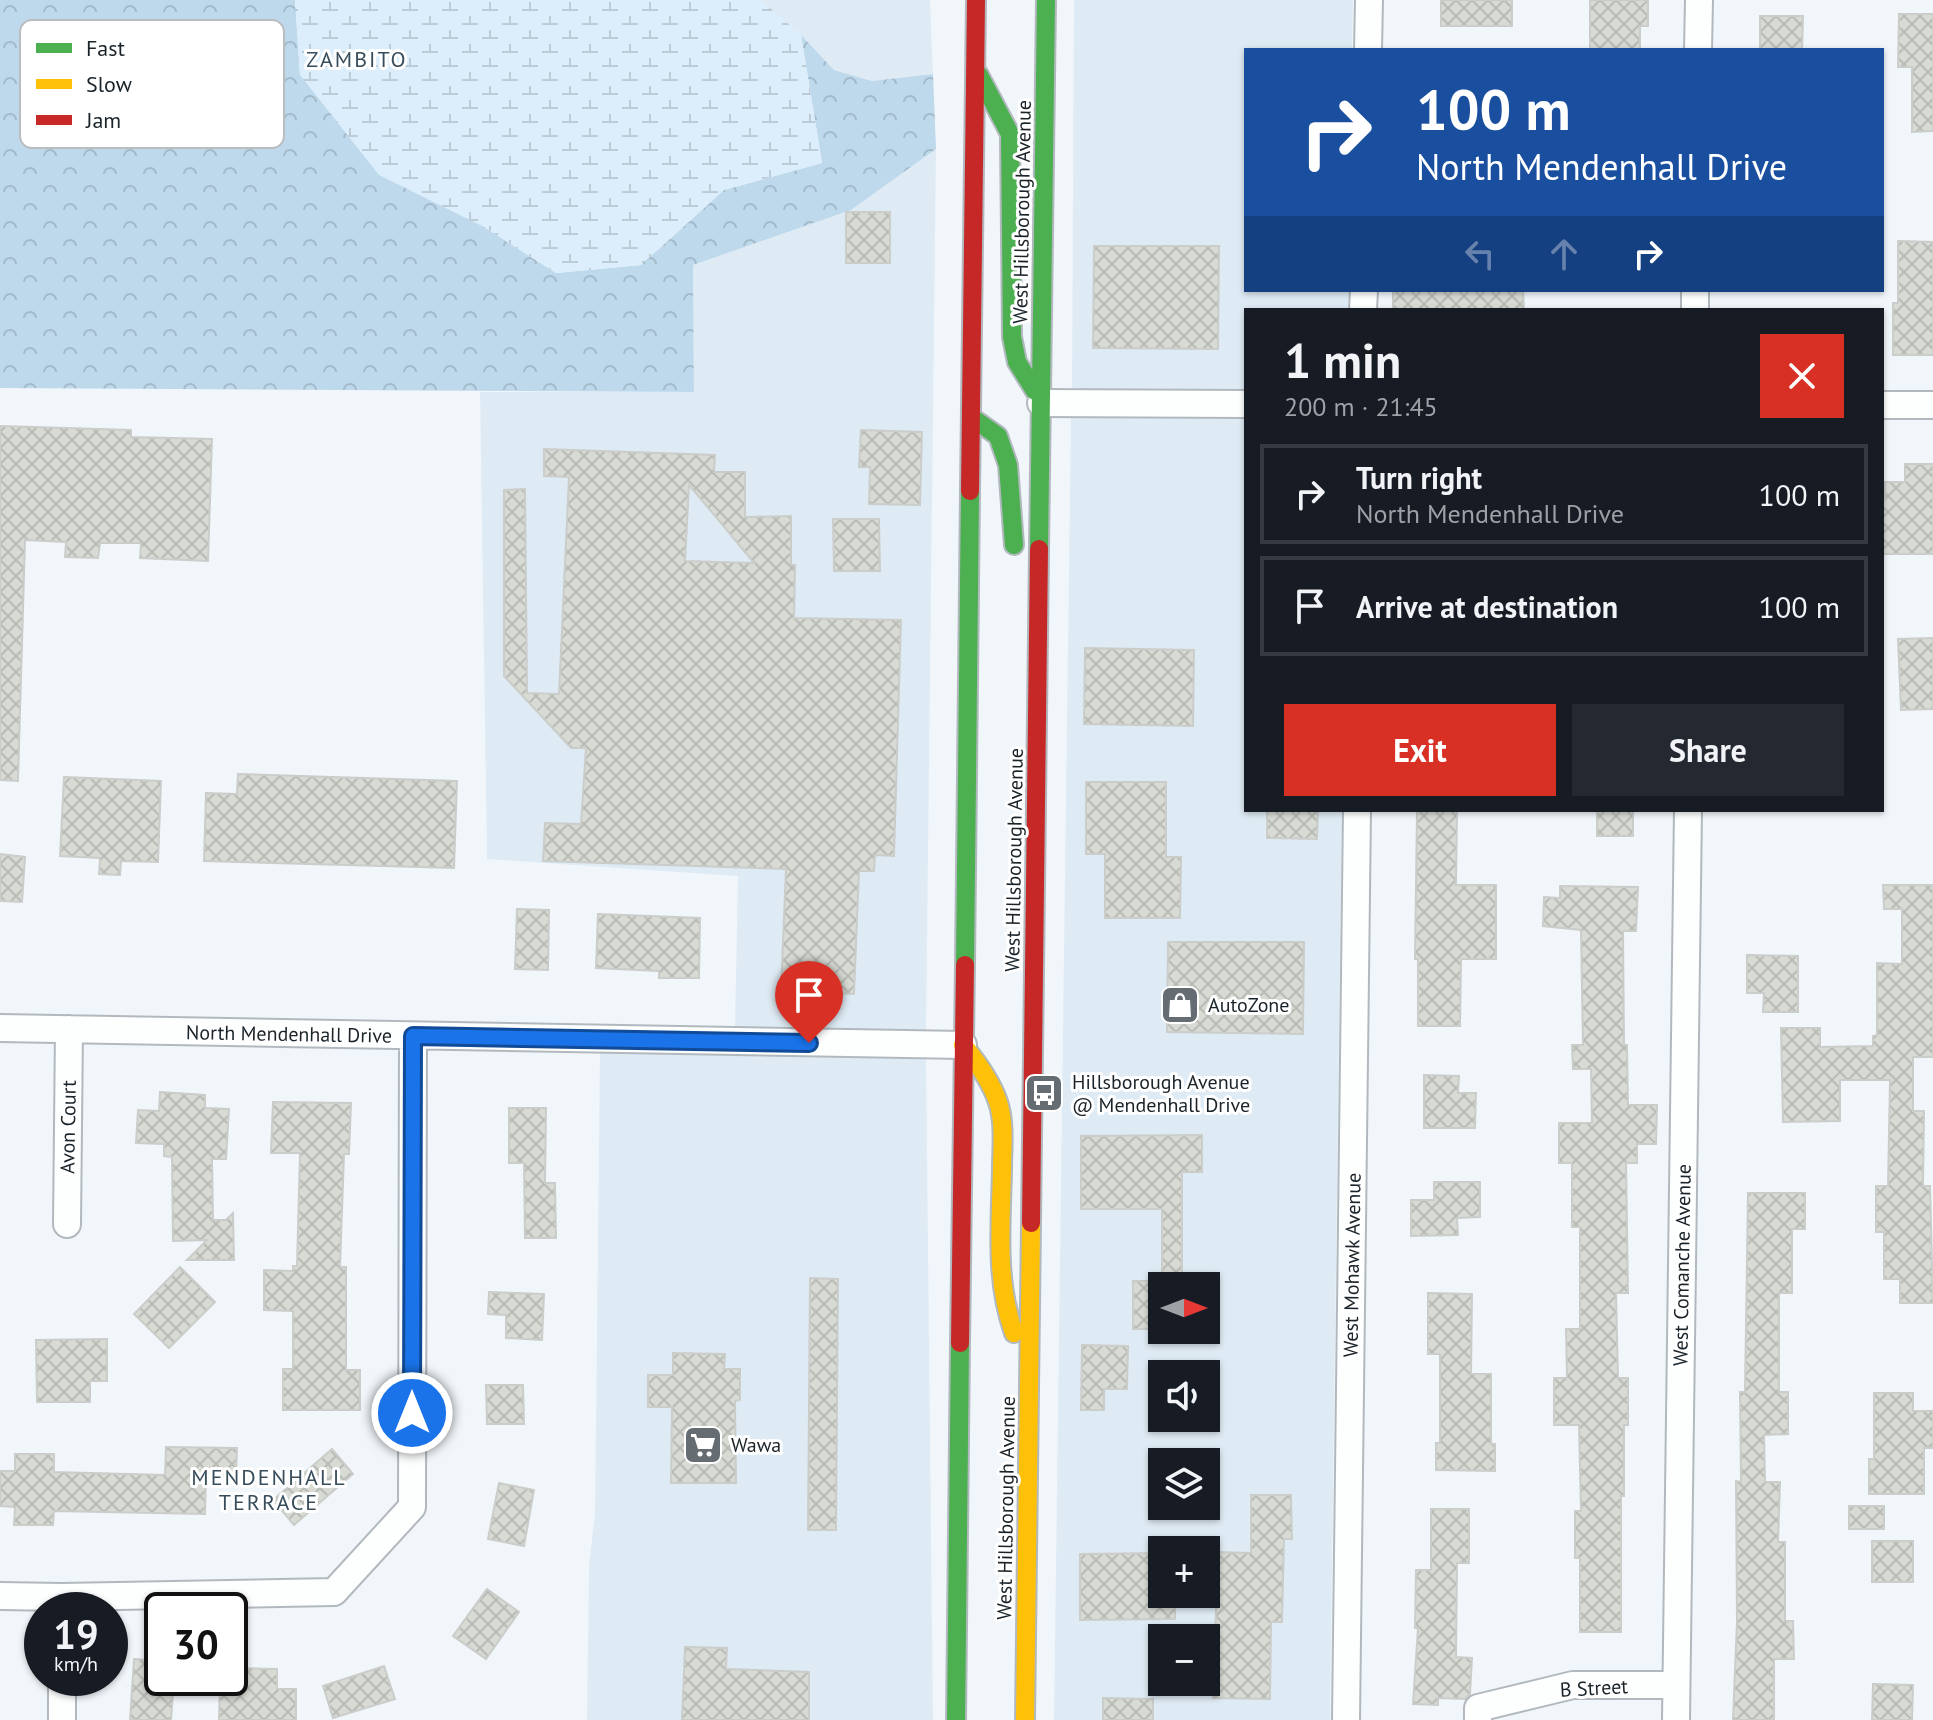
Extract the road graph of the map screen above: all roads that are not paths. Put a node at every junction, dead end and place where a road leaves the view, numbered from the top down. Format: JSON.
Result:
{"nodes":[{"id":1,"x":976,"y":0,"type":"edge"},
{"id":2,"x":1035,"y":0,"type":"edge"},
{"id":3,"x":1046,"y":0,"type":"edge"},
{"id":4,"x":1369,"y":0,"type":"edge"},
{"id":5,"x":1699,"y":0,"type":"edge"},
{"id":6,"x":1046,"y":24,"type":"junction"},
{"id":7,"x":1368,"y":48,"type":"edge"},
{"id":8,"x":1698,"y":48,"type":"edge"},
{"id":9,"x":977,"y":71,"type":"junction"},
{"id":10,"x":1041,"y":403,"type":"junction"},
{"id":11,"x":1244,"y":404,"type":"edge"},
{"id":12,"x":1884,"y":405,"type":"edge"},
{"id":13,"x":1933,"y":405,"type":"edge"},
{"id":14,"x":971,"y":417,"type":"junction"},
{"id":15,"x":1014,"y":561,"type":"dead end"},
{"id":16,"x":1019,"y":651,"type":"dead end"},
{"id":17,"x":1038,"y":672,"type":"junction"},
{"id":18,"x":1357,"y":812,"type":"edge"},
{"id":19,"x":1688,"y":812,"type":"edge"},
{"id":20,"x":0,"y":1028,"type":"edge"},
{"id":21,"x":69,"y":1029,"type":"junction"},
{"id":22,"x":413,"y":1036,"type":"junction"},
{"id":23,"x":963,"y":1045,"type":"junction"},
{"id":24,"x":67,"y":1224,"type":"dead end"},
{"id":25,"x":1030,"y":1367,"type":"junction"},
{"id":26,"x":0,"y":1596,"type":"edge"},
{"id":27,"x":24,"y":1599,"type":"edge"},
{"id":28,"x":128,"y":1601,"type":"edge"},
{"id":29,"x":1676,"y":1685,"type":"junction"},
{"id":30,"x":62,"y":1696,"type":"edge"},
{"id":31,"x":62,"y":1720,"type":"edge"},
{"id":32,"x":956,"y":1720,"type":"edge"},
{"id":33,"x":1025,"y":1720,"type":"edge"},
{"id":34,"x":1346,"y":1720,"type":"edge"},
{"id":35,"x":1478,"y":1720,"type":"edge"},
{"id":36,"x":1676,"y":1720,"type":"edge"}],
"edges":[{"from":1,"to":9,"type":"main road"},
{"from":2,"to":6,"type":"main road"},
{"from":3,"to":6,"type":"main road","name":"West Hillsborough Avenue"},
{"from":4,"to":7,"type":"street"},
{"from":5,"to":8,"type":"street"},
{"from":6,"to":10,"type":"main road","name":"West Hillsborough Avenue"},
{"from":9,"to":10,"type":"main road"},
{"from":9,"to":14,"type":"main road"},
{"from":10,"to":11,"type":"street"},
{"from":10,"to":17,"type":"main road","name":"West Hillsborough Avenue"},
{"from":12,"to":13,"type":"street"},
{"from":14,"to":15,"type":"main road"},
{"from":14,"to":23,"type":"main road"},
{"from":16,"to":17,"type":"main road"},
{"from":17,"to":25,"type":"main road","name":"West Hillsborough Avenue"},
{"from":18,"to":34,"type":"street","name":"West Mohawk Avenue"},
{"from":19,"to":29,"type":"street","name":"West Comanche Avenue"},
{"from":20,"to":21,"type":"street","name":"North Mendenhall Drive"},
{"from":21,"to":22,"type":"street","name":"North Mendenhall Drive"},
{"from":21,"to":24,"type":"street","name":"Avon Court"},
{"from":22,"to":23,"type":"street","name":"North Mendenhall Drive"},
{"from":22,"to":28,"type":"street"},
{"from":23,"to":25,"type":"main road"},
{"from":23,"to":32,"type":"main road"},
{"from":25,"to":33,"type":"main road","name":"West Hillsborough Avenue"},
{"from":26,"to":27,"type":"street"},
{"from":29,"to":35,"type":"street","name":"B Street"},
{"from":29,"to":36,"type":"street","name":"West Comanche Avenue"},
{"from":30,"to":31,"type":"street"}]}
